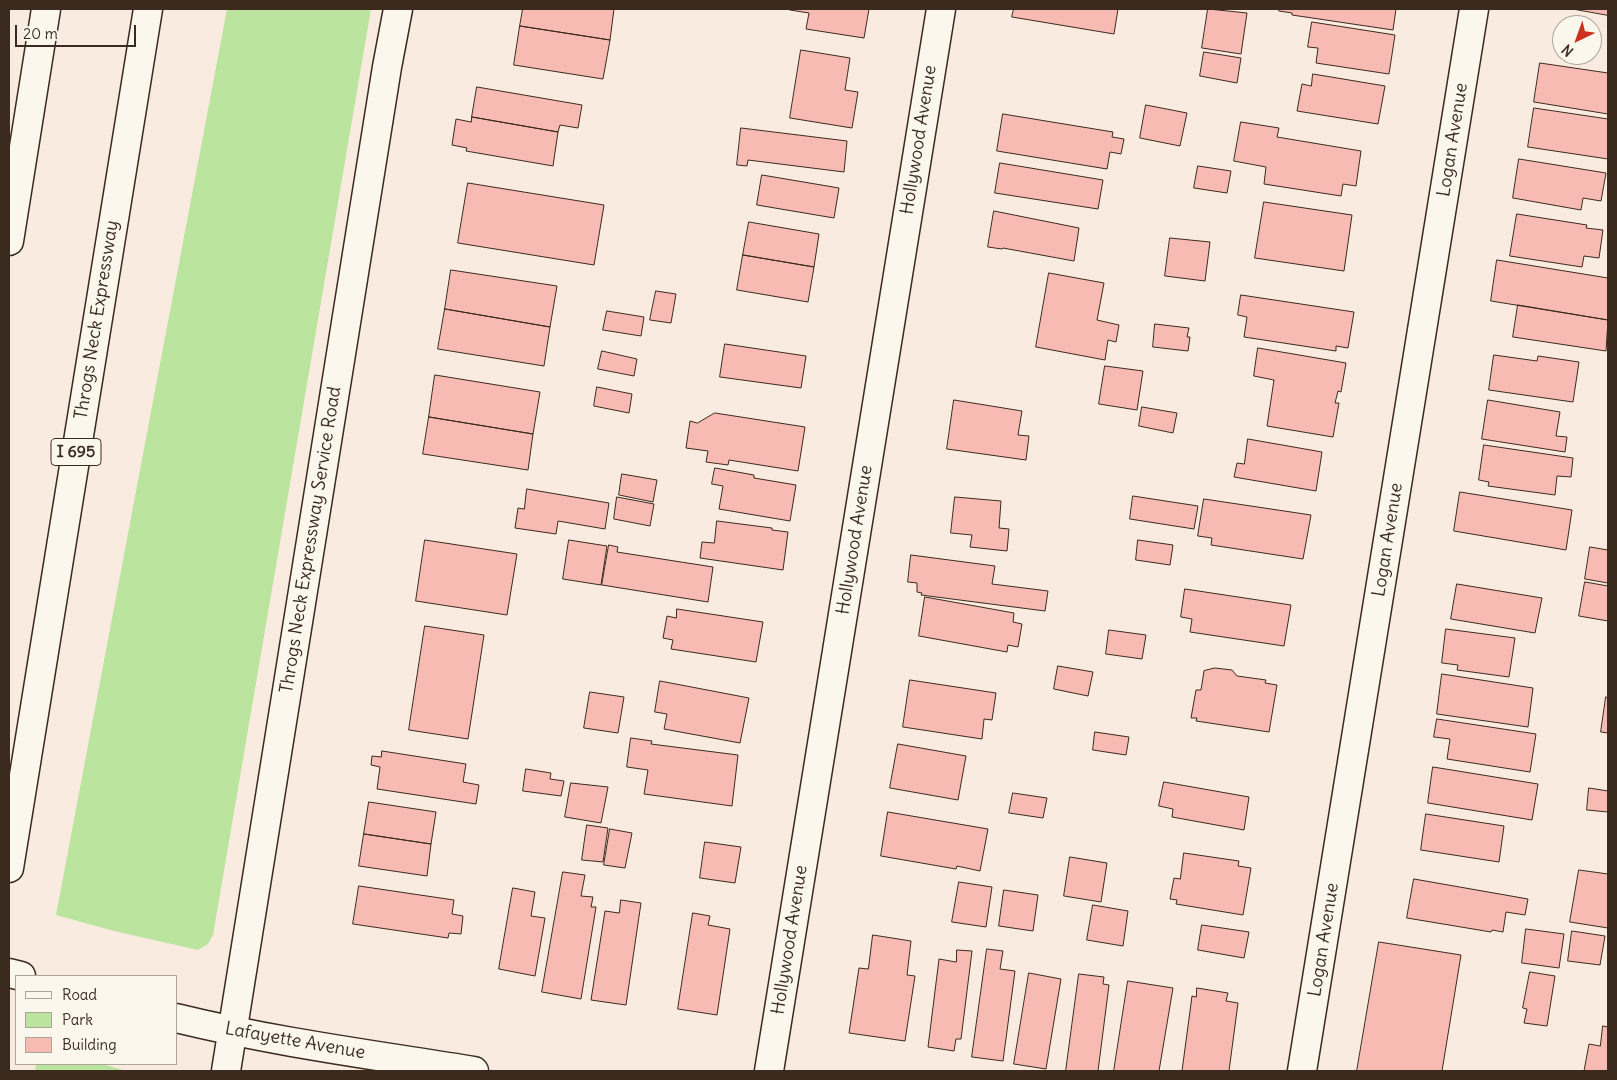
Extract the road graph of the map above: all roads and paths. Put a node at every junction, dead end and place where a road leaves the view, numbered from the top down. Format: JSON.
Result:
{"nodes":[{"id":1,"x":46,"y":9,"type":"edge"},
{"id":2,"x":148,"y":9,"type":"edge"},
{"id":3,"x":160,"y":9,"type":"edge"},
{"id":4,"x":398,"y":9,"type":"edge"},
{"id":5,"x":941,"y":9,"type":"edge"},
{"id":6,"x":1474,"y":9,"type":"edge"},
{"id":7,"x":140,"y":59,"type":"junction"},
{"id":8,"x":9,"y":241,"type":"edge"},
{"id":9,"x":9,"y":868,"type":"edge"},
{"id":10,"x":178,"y":1018,"type":"edge"},
{"id":11,"x":232,"y":1031,"type":"junction"},
{"id":12,"x":226,"y":1071,"type":"edge"},
{"id":13,"x":474,"y":1071,"type":"edge"},
{"id":14,"x":769,"y":1071,"type":"edge"},
{"id":15,"x":1302,"y":1071,"type":"edge"}],
"edges":[{"from":1,"to":8,"type":"main road"},
{"from":2,"to":7,"type":"main road","name":"Throgs Neck Expressway","number":"I 695"},
{"from":3,"to":7,"type":"main road"},
{"from":4,"to":11,"type":"main road","name":"Throgs Neck Expressway Service Road"},
{"from":5,"to":14,"type":"main road","name":"Hollywood Avenue"},
{"from":6,"to":15,"type":"main road","name":"Logan Avenue"},
{"from":7,"to":9,"type":"main road","name":"Throgs Neck Expressway","number":"I 695"},
{"from":10,"to":11,"type":"main road","name":"Lafayette Avenue"},
{"from":11,"to":12,"type":"main road","name":"Throgs Neck Expressway Service Road"},
{"from":11,"to":13,"type":"main road","name":"Lafayette Avenue"}]}
